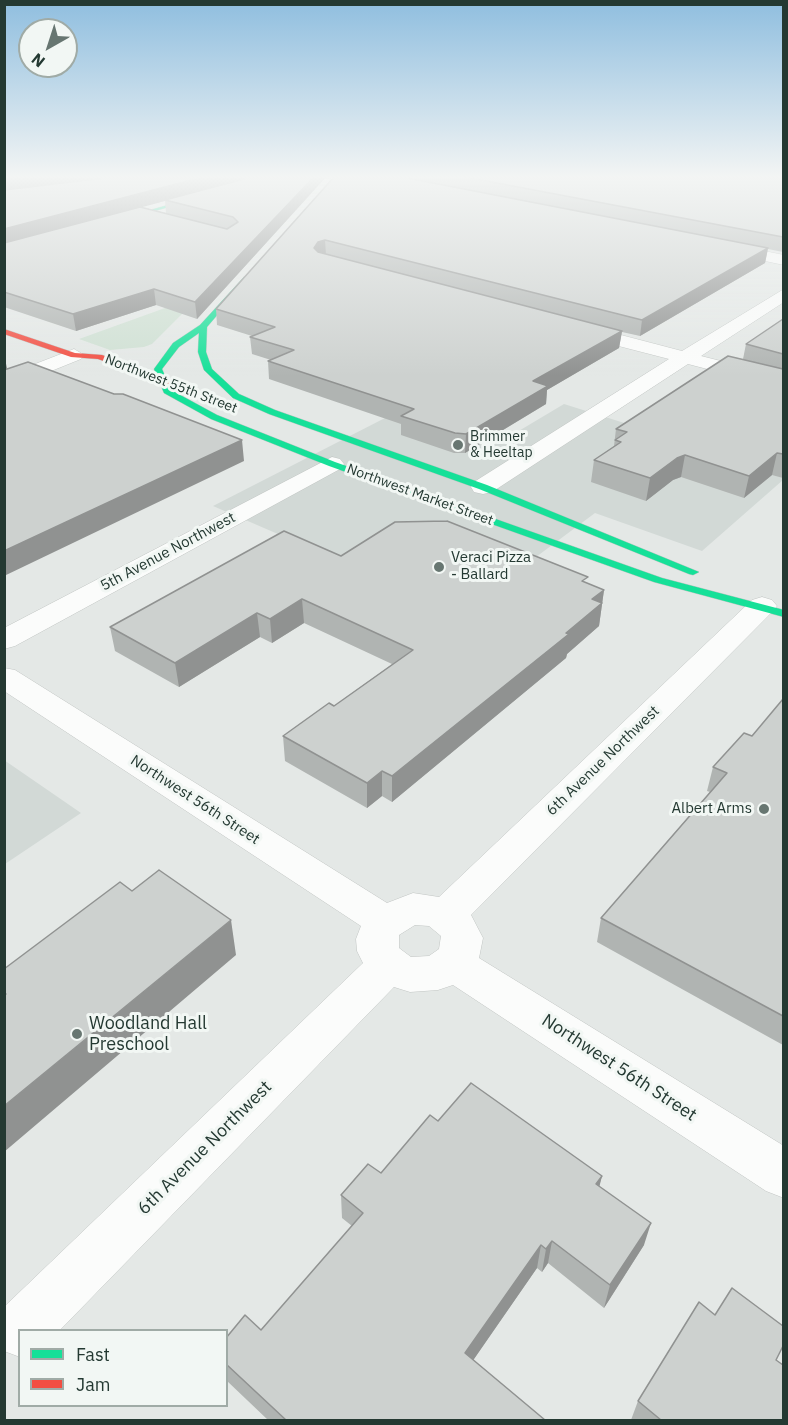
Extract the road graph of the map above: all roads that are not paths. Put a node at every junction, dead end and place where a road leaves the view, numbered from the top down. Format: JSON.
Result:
{"nodes":[{"id":1,"x":714,"y":246,"type":"edge"},
{"id":2,"x":783,"y":260,"type":"edge"},
{"id":3,"x":254,"y":270,"type":"edge"},
{"id":4,"x":783,"y":294,"type":"edge"},
{"id":5,"x":556,"y":324,"type":"edge"},
{"id":6,"x":203,"y":327,"type":"junction"},
{"id":7,"x":4,"y":331,"type":"edge"},
{"id":8,"x":4,"y":344,"type":"edge"},
{"id":9,"x":41,"y":345,"type":"junction"},
{"id":10,"x":74,"y":355,"type":"junction"},
{"id":11,"x":686,"y":358,"type":"junction"},
{"id":12,"x":95,"y":372,"type":"dead end"},
{"id":13,"x":162,"y":379,"type":"junction"},
{"id":14,"x":4,"y":384,"type":"edge"},
{"id":15,"x":783,"y":384,"type":"edge"},
{"id":16,"x":153,"y":393,"type":"dead end"},
{"id":17,"x":214,"y":417,"type":"junction"},
{"id":18,"x":304,"y":424,"type":"junction"},
{"id":19,"x":332,"y":464,"type":"junction"},
{"id":20,"x":483,"y":487,"type":"junction"},
{"id":21,"x":773,"y":610,"type":"edge"},
{"id":22,"x":4,"y":641,"type":"edge"},
{"id":23,"x":4,"y":661,"type":"edge"},
{"id":24,"x":4,"y":677,"type":"edge"},
{"id":25,"x":445,"y":916,"type":"junction"},
{"id":26,"x":387,"y":943,"type":"junction"},
{"id":27,"x":453,"y":963,"type":"junction"},
{"id":28,"x":783,"y":1174,"type":"edge"},
{"id":29,"x":22,"y":1329,"type":"edge"},
{"id":30,"x":18,"y":1333,"type":"edge"},
{"id":31,"x":4,"y":1347,"type":"edge"}],
"edges":[{"from":1,"to":2,"type":"street"},
{"from":3,"to":6,"type":"main road"},
{"from":4,"to":11,"type":"street"},
{"from":5,"to":11,"type":"street"},
{"from":6,"to":13,"type":"main road"},
{"from":6,"to":18,"type":"main road","name":"Northwest Market Street"},
{"from":7,"to":9,"type":"main road","name":"Northwest 55th Street"},
{"from":8,"to":9,"type":"main road"},
{"from":9,"to":10,"type":"main road","name":"Northwest 55th Street"},
{"from":10,"to":12,"type":"main road","name":"Northwest 55th Street"},
{"from":10,"to":13,"type":"main road","name":"Northwest 55th Street"},
{"from":10,"to":14,"type":"street"},
{"from":11,"to":15,"type":"street"},
{"from":11,"to":20,"type":"street"},
{"from":13,"to":17,"type":"main road","name":"Northwest Market Street"},
{"from":13,"to":18,"type":"main road","name":"Northwest 55th Street"},
{"from":16,"to":17,"type":"main road","name":"Northwest 55th Street"},
{"from":17,"to":19,"type":"main road","name":"Northwest Market Street"},
{"from":18,"to":20,"type":"main road","name":"Northwest Market Street"},
{"from":19,"to":21,"type":"main road","name":"Northwest Market Street"},
{"from":19,"to":22,"type":"street","name":"5th Avenue Northwest"},
{"from":20,"to":21,"type":"main road","name":"Northwest Market Street"},
{"from":21,"to":25,"type":"street","name":"6th Avenue Northwest"},
{"from":22,"to":23,"type":"street"},
{"from":24,"to":26,"type":"street","name":"Northwest 56th Street"},
{"from":25,"to":26,"type":"street"},
{"from":25,"to":27,"type":"street"},
{"from":26,"to":27,"type":"street"},
{"from":26,"to":29,"type":"street","name":"6th Avenue Northwest"},
{"from":27,"to":28,"type":"street","name":"Northwest 56th Street"},
{"from":30,"to":31,"type":"street","name":"6th Avenue Northwest"}]}
